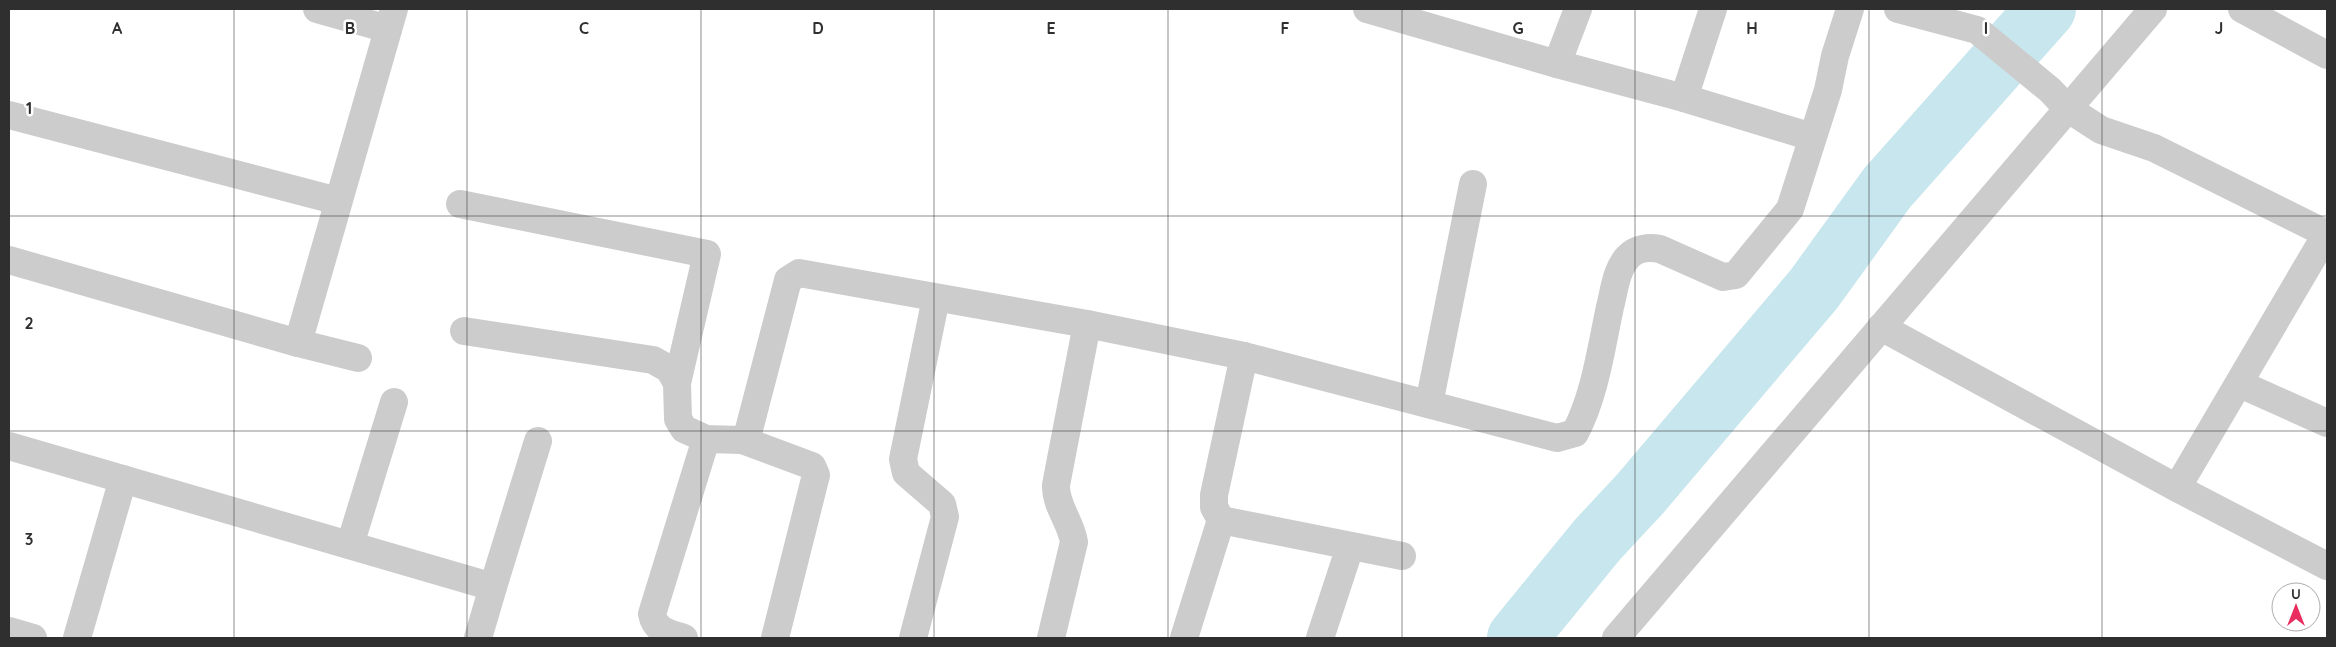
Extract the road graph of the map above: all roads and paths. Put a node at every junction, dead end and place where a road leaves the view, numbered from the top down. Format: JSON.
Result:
{"nodes":[{"id":1,"x":317,"y":9,"type":"edge"},
{"id":2,"x":1367,"y":9,"type":"edge"},
{"id":3,"x":1578,"y":9,"type":"edge"},
{"id":4,"x":1713,"y":9,"type":"edge"},
{"id":5,"x":1850,"y":9,"type":"edge"},
{"id":6,"x":1898,"y":9,"type":"edge"},
{"id":7,"x":2153,"y":9,"type":"edge"},
{"id":8,"x":2242,"y":9,"type":"edge"},
{"id":9,"x":391,"y":19,"type":"edge"},
{"id":10,"x":2327,"y":55,"type":"edge"},
{"id":11,"x":1557,"y":64,"type":"junction"},
{"id":12,"x":1684,"y":98,"type":"junction"},
{"id":13,"x":2059,"y":99,"type":"junction"},
{"id":14,"x":9,"y":115,"type":"edge"},
{"id":15,"x":1812,"y":137,"type":"junction"},
{"id":16,"x":1473,"y":184,"type":"dead end"},
{"id":17,"x":338,"y":201,"type":"junction"},
{"id":18,"x":460,"y":204,"type":"dead end"},
{"id":19,"x":2327,"y":234,"type":"edge"},
{"id":20,"x":9,"y":260,"type":"edge"},
{"id":21,"x":936,"y":298,"type":"junction"},
{"id":22,"x":1087,"y":324,"type":"junction"},
{"id":23,"x":1881,"y":327,"type":"junction"},
{"id":24,"x":464,"y":331,"type":"dead end"},
{"id":25,"x":298,"y":343,"type":"junction"},
{"id":26,"x":1244,"y":356,"type":"junction"},
{"id":27,"x":358,"y":358,"type":"dead end"},
{"id":28,"x":677,"y":383,"type":"junction"},
{"id":29,"x":2240,"y":384,"type":"junction"},
{"id":30,"x":394,"y":402,"type":"dead end"},
{"id":31,"x":1429,"y":404,"type":"junction"},
{"id":32,"x":2327,"y":423,"type":"edge"},
{"id":33,"x":706,"y":439,"type":"junction"},
{"id":34,"x":742,"y":440,"type":"junction"},
{"id":35,"x":538,"y":441,"type":"dead end"},
{"id":36,"x":9,"y":446,"type":"edge"},
{"id":37,"x":124,"y":479,"type":"junction"},
{"id":38,"x":2177,"y":488,"type":"junction"},
{"id":39,"x":1221,"y":520,"type":"junction"},
{"id":40,"x":350,"y":545,"type":"junction"},
{"id":41,"x":1350,"y":547,"type":"junction"},
{"id":42,"x":1402,"y":556,"type":"dead end"},
{"id":43,"x":2327,"y":566,"type":"edge"},
{"id":44,"x":493,"y":587,"type":"junction"},
{"id":45,"x":9,"y":631,"type":"edge"},
{"id":46,"x":33,"y":638,"type":"edge"},
{"id":47,"x":78,"y":638,"type":"edge"},
{"id":48,"x":478,"y":638,"type":"edge"},
{"id":49,"x":684,"y":638,"type":"edge"},
{"id":50,"x":775,"y":638,"type":"edge"},
{"id":51,"x":913,"y":638,"type":"edge"},
{"id":52,"x":1051,"y":638,"type":"edge"},
{"id":53,"x":1184,"y":638,"type":"edge"},
{"id":54,"x":1320,"y":638,"type":"edge"},
{"id":55,"x":1616,"y":638,"type":"edge"}],
"edges":[{"from":1,"to":9,"type":"street"},
{"from":2,"to":11,"type":"street"},
{"from":3,"to":11,"type":"street"},
{"from":4,"to":12,"type":"street"},
{"from":5,"to":15,"type":"street"},
{"from":6,"to":13,"type":"street"},
{"from":7,"to":13,"type":"street"},
{"from":8,"to":10,"type":"street"},
{"from":9,"to":17,"type":"street"},
{"from":11,"to":12,"type":"street"},
{"from":12,"to":15,"type":"street"},
{"from":13,"to":19,"type":"street"},
{"from":13,"to":23,"type":"street"},
{"from":14,"to":17,"type":"street"},
{"from":15,"to":31,"type":"street"},
{"from":16,"to":31,"type":"street"},
{"from":17,"to":25,"type":"street"},
{"from":18,"to":28,"type":"street"},
{"from":19,"to":29,"type":"street"},
{"from":20,"to":25,"type":"street"},
{"from":21,"to":22,"type":"street"},
{"from":21,"to":34,"type":"street"},
{"from":21,"to":51,"type":"street"},
{"from":22,"to":26,"type":"street"},
{"from":22,"to":52,"type":"street"},
{"from":23,"to":38,"type":"street"},
{"from":23,"to":55,"type":"street"},
{"from":24,"to":28,"type":"street"},
{"from":25,"to":27,"type":"street"},
{"from":26,"to":31,"type":"street"},
{"from":26,"to":39,"type":"street"},
{"from":28,"to":33,"type":"street"},
{"from":29,"to":32,"type":"street"},
{"from":29,"to":38,"type":"street"},
{"from":30,"to":40,"type":"street"},
{"from":33,"to":34,"type":"street"},
{"from":33,"to":49,"type":"street"},
{"from":34,"to":50,"type":"street"},
{"from":35,"to":44,"type":"street"},
{"from":36,"to":37,"type":"street"},
{"from":37,"to":40,"type":"street"},
{"from":37,"to":47,"type":"street"},
{"from":38,"to":43,"type":"street"},
{"from":39,"to":41,"type":"street"},
{"from":39,"to":53,"type":"street"},
{"from":40,"to":44,"type":"street"},
{"from":41,"to":42,"type":"street"},
{"from":41,"to":54,"type":"street"},
{"from":44,"to":48,"type":"street"},
{"from":45,"to":46,"type":"street"}]}
